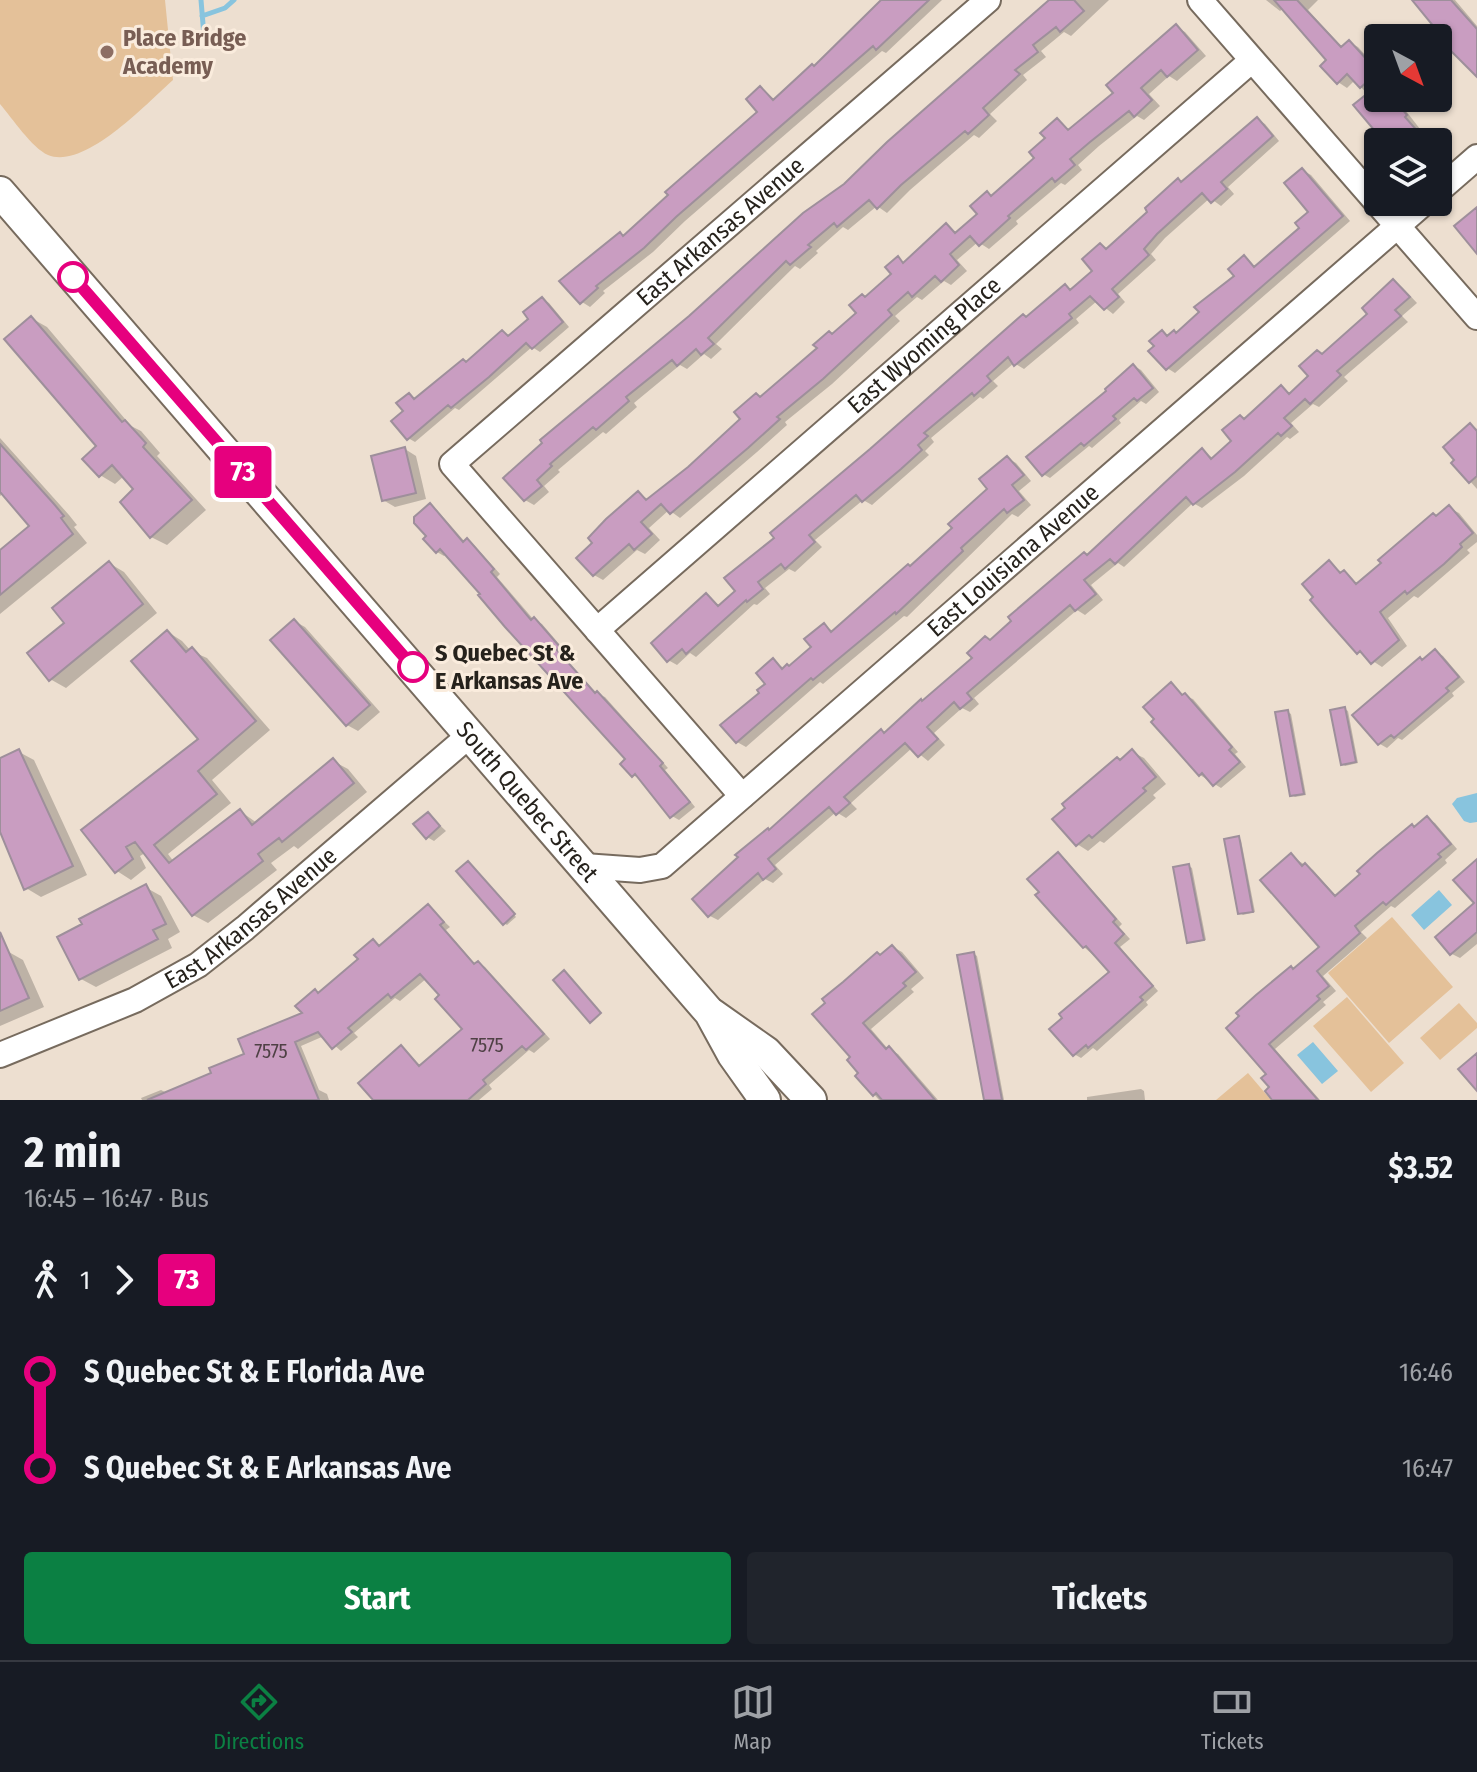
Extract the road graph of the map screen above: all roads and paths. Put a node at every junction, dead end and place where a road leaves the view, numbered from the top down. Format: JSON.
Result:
{"nodes":[{"id":1,"x":988,"y":0,"type":"edge"},
{"id":2,"x":1200,"y":0,"type":"edge"},
{"id":3,"x":1251,"y":61,"type":"junction"},
{"id":4,"x":1477,"y":157,"type":"edge"},
{"id":5,"x":1452,"y":179,"type":"edge"},
{"id":6,"x":5,"y":207,"type":"edge"},
{"id":7,"x":1409,"y":216,"type":"edge"},
{"id":8,"x":1398,"y":226,"type":"junction"},
{"id":9,"x":1477,"y":317,"type":"edge"},
{"id":10,"x":597,"y":630,"type":"junction"},
{"id":11,"x":471,"y":734,"type":"junction"},
{"id":12,"x":742,"y":796,"type":"junction"},
{"id":13,"x":584,"y":866,"type":"junction"},
{"id":14,"x":710,"y":1013,"type":"junction"},
{"id":15,"x":0,"y":1055,"type":"edge"},
{"id":16,"x":765,"y":1100,"type":"edge"},
{"id":17,"x":811,"y":1100,"type":"edge"}],
"edges":[{"from":1,"to":10,"type":"street","name":"East Arkansas Avenue"},
{"from":2,"to":3,"type":"street"},
{"from":3,"to":8,"type":"street"},
{"from":3,"to":10,"type":"street","name":"East Wyoming Place"},
{"from":4,"to":5,"type":"street"},
{"from":6,"to":11,"type":"main road","name":"South Quebec Street"},
{"from":7,"to":8,"type":"street","name":"East Louisiana Avenue"},
{"from":8,"to":9,"type":"street"},
{"from":8,"to":12,"type":"street","name":"East Louisiana Avenue"},
{"from":10,"to":12,"type":"street"},
{"from":11,"to":13,"type":"main road","name":"South Quebec Street"},
{"from":11,"to":15,"type":"street","name":"East Arkansas Avenue"},
{"from":12,"to":13,"type":"street","name":"East Louisiana Avenue"},
{"from":13,"to":14,"type":"main road","name":"South Quebec Street"},
{"from":14,"to":16,"type":"main road","name":"South Quebec Street"},
{"from":14,"to":17,"type":"main road","name":"South Quebec Street"}]}
